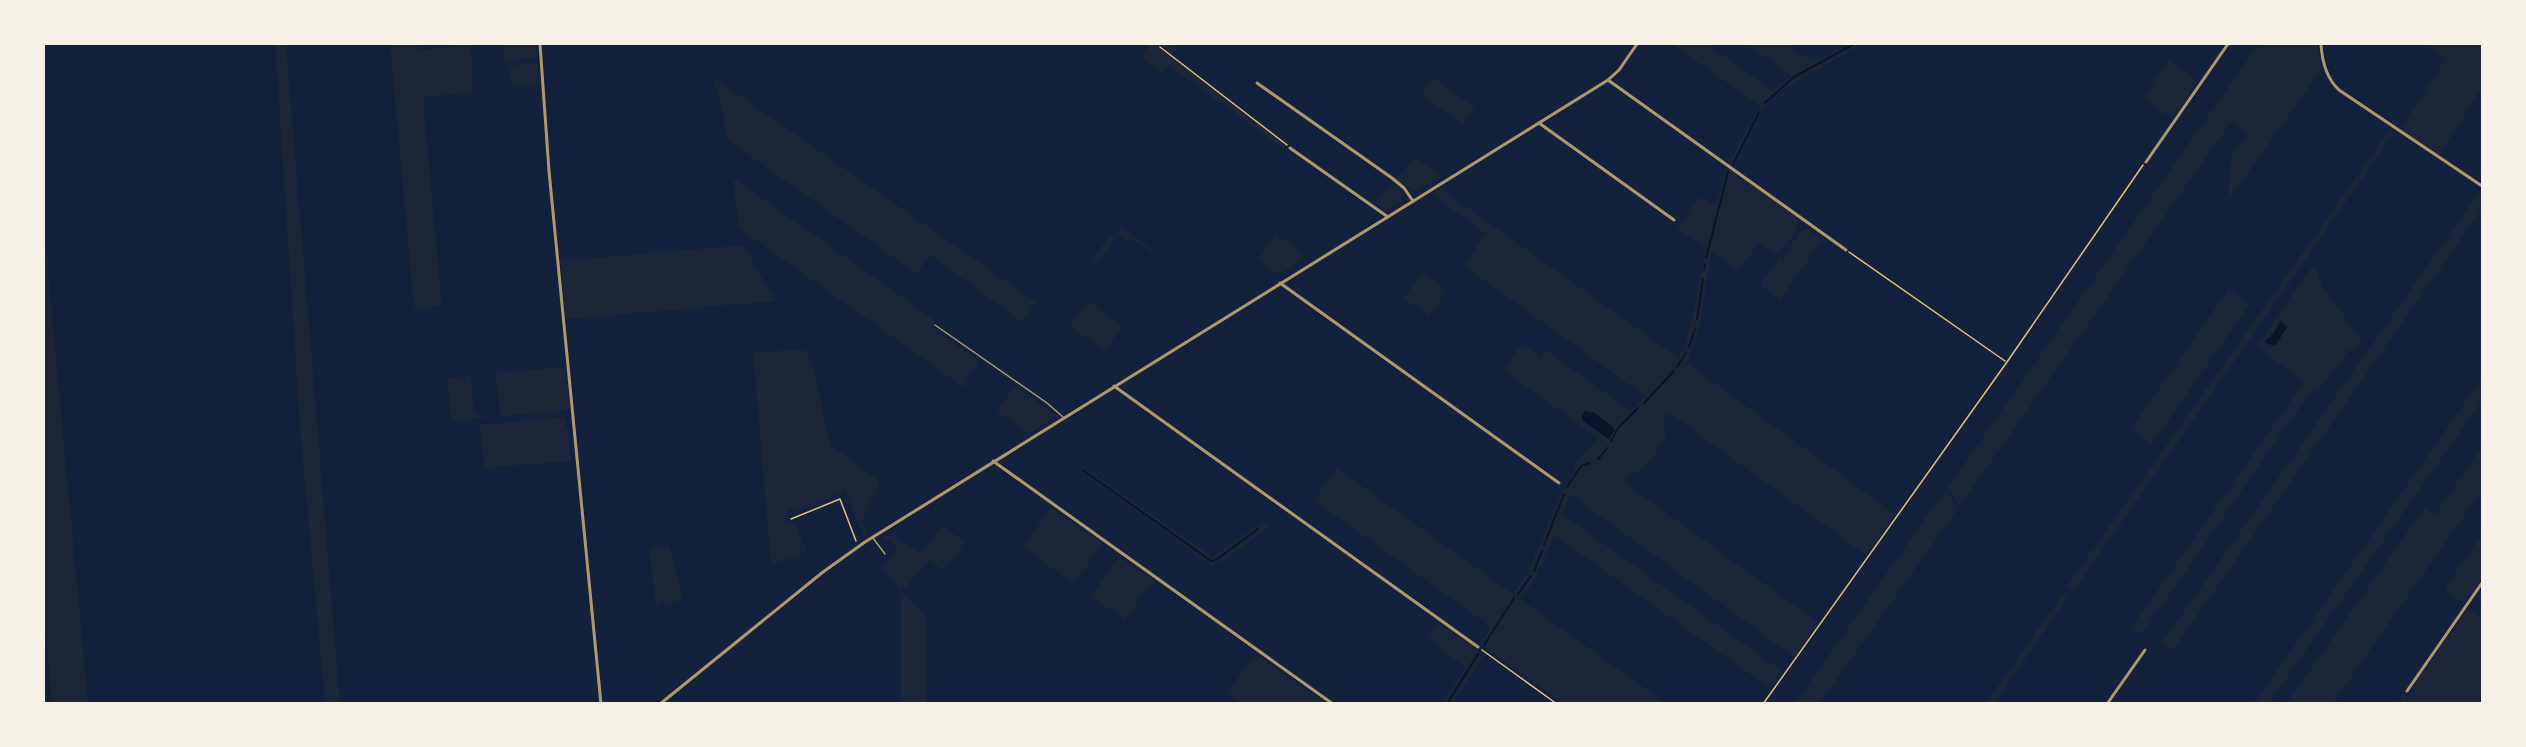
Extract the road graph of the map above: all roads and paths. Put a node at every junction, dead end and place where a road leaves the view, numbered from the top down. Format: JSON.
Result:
{"nodes":[{"id":1,"x":540,"y":44,"type":"edge"},
{"id":2,"x":1637,"y":44,"type":"edge"},
{"id":3,"x":2228,"y":44,"type":"edge"},
{"id":4,"x":2320,"y":44,"type":"edge"},
{"id":5,"x":1160,"y":47,"type":"dead end"},
{"id":6,"x":1608,"y":80,"type":"junction"},
{"id":7,"x":1257,"y":83,"type":"dead end"},
{"id":8,"x":1539,"y":123,"type":"junction"},
{"id":9,"x":1290,"y":148,"type":"joint"},
{"id":10,"x":2145,"y":162,"type":"joint"},
{"id":11,"x":2482,"y":186,"type":"edge"},
{"id":12,"x":1413,"y":201,"type":"junction"},
{"id":13,"x":1388,"y":217,"type":"junction"},
{"id":14,"x":1674,"y":220,"type":"dead end"},
{"id":15,"x":1846,"y":249,"type":"joint"},
{"id":16,"x":1280,"y":283,"type":"junction"},
{"id":17,"x":935,"y":325,"type":"dead end"},
{"id":18,"x":2007,"y":362,"type":"junction"},
{"id":19,"x":1114,"y":386,"type":"junction"},
{"id":20,"x":1064,"y":417,"type":"junction"},
{"id":21,"x":993,"y":461,"type":"junction"},
{"id":22,"x":1559,"y":483,"type":"dead end"},
{"id":23,"x":791,"y":519,"type":"dead end"},
{"id":24,"x":873,"y":537,"type":"junction"},
{"id":25,"x":858,"y":547,"type":"junction"},
{"id":26,"x":885,"y":554,"type":"dead end"},
{"id":27,"x":2482,"y":583,"type":"edge"},
{"id":28,"x":1478,"y":647,"type":"joint"},
{"id":29,"x":2145,"y":650,"type":"dead end"},
{"id":30,"x":2407,"y":691,"type":"dead end"},
{"id":31,"x":601,"y":704,"type":"edge"},
{"id":32,"x":660,"y":704,"type":"edge"},
{"id":33,"x":1332,"y":704,"type":"edge"},
{"id":34,"x":1557,"y":704,"type":"edge"},
{"id":35,"x":1763,"y":704,"type":"edge"},
{"id":36,"x":2107,"y":704,"type":"edge"}],
"edges":[{"from":1,"to":31,"type":"street"},
{"from":2,"to":6,"type":"street"},
{"from":3,"to":10,"type":"street"},
{"from":4,"to":11,"type":"street"},
{"from":5,"to":9,"type":"path"},
{"from":6,"to":8,"type":"street"},
{"from":6,"to":15,"type":"street"},
{"from":7,"to":12,"type":"street"},
{"from":8,"to":12,"type":"street"},
{"from":8,"to":14,"type":"street"},
{"from":9,"to":13,"type":"street"},
{"from":10,"to":18,"type":"path"},
{"from":12,"to":13,"type":"street"},
{"from":13,"to":16,"type":"street"},
{"from":15,"to":18,"type":"path"},
{"from":16,"to":19,"type":"street"},
{"from":16,"to":22,"type":"street"},
{"from":17,"to":20,"type":"lane"},
{"from":18,"to":35,"type":"path"},
{"from":19,"to":20,"type":"street"},
{"from":19,"to":28,"type":"street"},
{"from":20,"to":21,"type":"street"},
{"from":21,"to":24,"type":"street"},
{"from":21,"to":33,"type":"street"},
{"from":23,"to":25,"type":"path"},
{"from":24,"to":25,"type":"street"},
{"from":24,"to":26,"type":"lane"},
{"from":25,"to":32,"type":"street"},
{"from":27,"to":30,"type":"street"},
{"from":28,"to":34,"type":"path"},
{"from":29,"to":36,"type":"street"}]}
